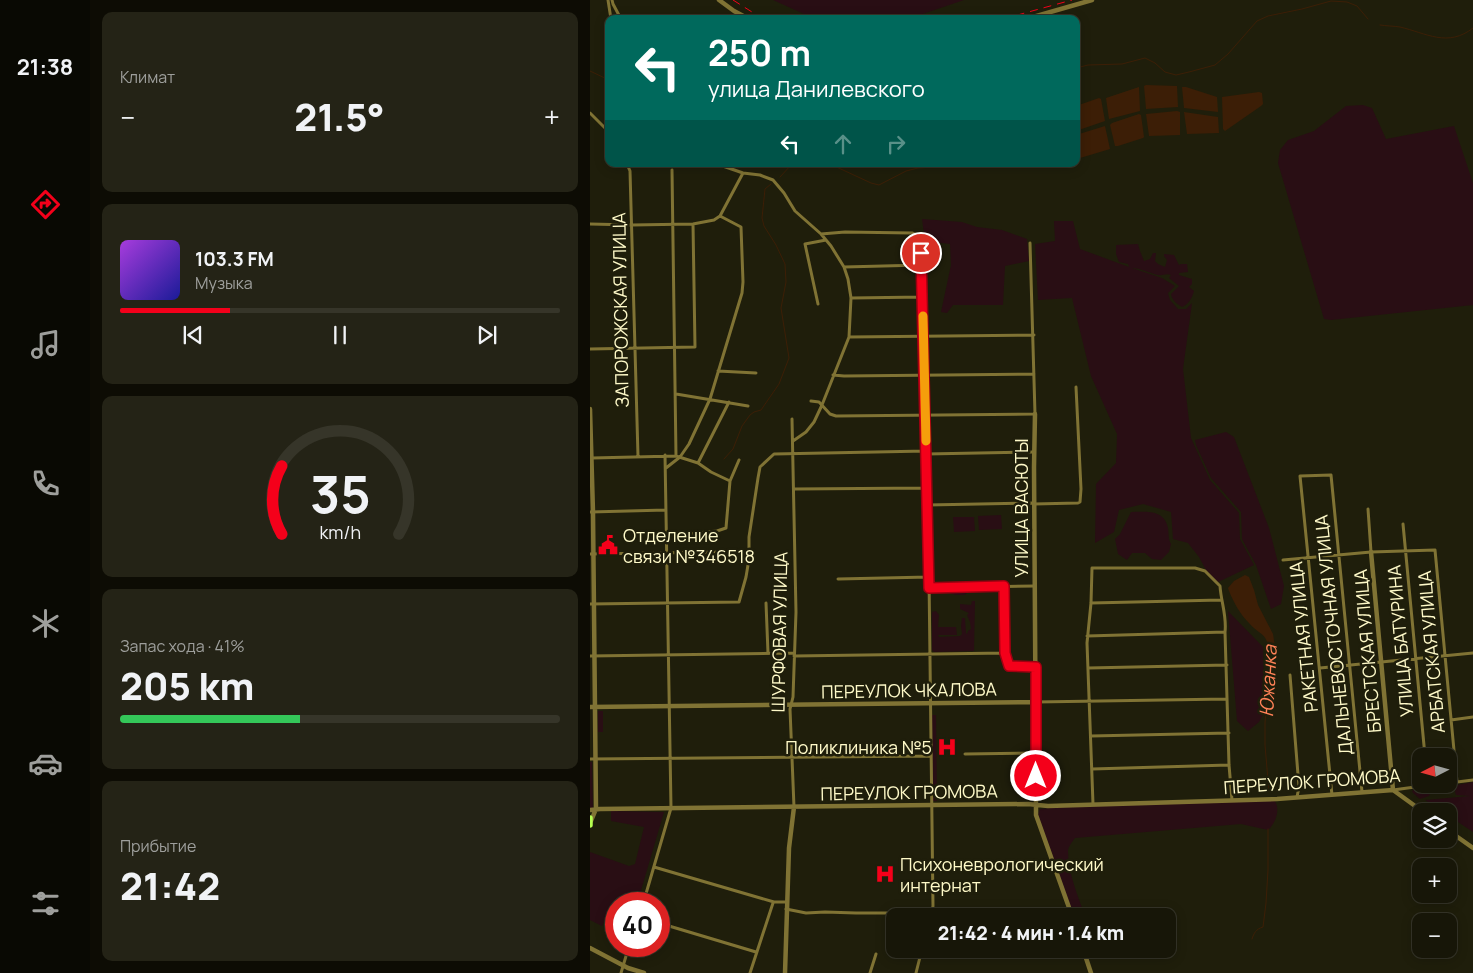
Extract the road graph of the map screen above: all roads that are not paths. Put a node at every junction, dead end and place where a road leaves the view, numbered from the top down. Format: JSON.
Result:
{"nodes":[{"id":1,"x":608,"y":0,"type":"edge"},
{"id":2,"x":612,"y":0,"type":"edge"},
{"id":3,"x":719,"y":0,"type":"edge"},
{"id":4,"x":1092,"y":0,"type":"edge"},
{"id":5,"x":610,"y":15,"type":"edge"},
{"id":6,"x":619,"y":15,"type":"edge"},
{"id":7,"x":742,"y":15,"type":"edge"},
{"id":8,"x":1040,"y":15,"type":"edge"},
{"id":9,"x":590,"y":113,"type":"edge"},
{"id":10,"x":605,"y":128,"type":"edge"},
{"id":11,"x":628,"y":167,"type":"edge"},
{"id":12,"x":725,"y":167,"type":"edge"},
{"id":13,"x":672,"y":170,"type":"dead end"},
{"id":14,"x":743,"y":173,"type":"junction"},
{"id":15,"x":720,"y":216,"type":"junction"},
{"id":16,"x":590,"y":224,"type":"edge"},
{"id":17,"x":673,"y":224,"type":"junction"},
{"id":18,"x":692,"y":224,"type":"junction"},
{"id":19,"x":632,"y":225,"type":"junction"},
{"id":20,"x":821,"y":234,"type":"junction"},
{"id":21,"x":826,"y":240,"type":"junction"},
{"id":22,"x":1030,"y":243,"type":"dead end"},
{"id":23,"x":922,"y":265,"type":"junction"},
{"id":24,"x":844,"y":267,"type":"junction"},
{"id":25,"x":851,"y":298,"type":"junction"},
{"id":26,"x":923,"y":298,"type":"junction"},
{"id":27,"x":818,"y":304,"type":"dead end"},
{"id":28,"x":1034,"y":335,"type":"junction"},
{"id":29,"x":849,"y":336,"type":"junction"},
{"id":30,"x":923,"y":336,"type":"junction"},
{"id":31,"x":675,"y":347,"type":"junction"},
{"id":32,"x":635,"y":348,"type":"junction"},
{"id":33,"x":590,"y":349,"type":"edge"},
{"id":34,"x":718,"y":371,"type":"junction"},
{"id":35,"x":756,"y":373,"type":"dead end"},
{"id":36,"x":1034,"y":374,"type":"junction"},
{"id":37,"x":833,"y":375,"type":"junction"},
{"id":38,"x":924,"y":375,"type":"junction"},
{"id":39,"x":1076,"y":387,"type":"dead end"},
{"id":40,"x":676,"y":394,"type":"junction"},
{"id":41,"x":710,"y":399,"type":"junction"},
{"id":42,"x":812,"y":401,"type":"dead end"},
{"id":43,"x":729,"y":402,"type":"junction"},
{"id":44,"x":822,"y":405,"type":"junction"},
{"id":45,"x":748,"y":406,"type":"dead end"},
{"id":46,"x":590,"y":408,"type":"edge"},
{"id":47,"x":1035,"y":414,"type":"junction"},
{"id":48,"x":925,"y":415,"type":"junction"},
{"id":49,"x":792,"y":419,"type":"dead end"},
{"id":50,"x":793,"y":441,"type":"junction"},
{"id":51,"x":926,"y":452,"type":"junction"},
{"id":52,"x":1034,"y":452,"type":"junction"},
{"id":53,"x":793,"y":453,"type":"junction"},
{"id":54,"x":666,"y":455,"type":"junction"},
{"id":55,"x":638,"y":456,"type":"junction"},
{"id":56,"x":678,"y":456,"type":"junction"},
{"id":57,"x":591,"y":458,"type":"edge"},
{"id":58,"x":739,"y":460,"type":"dead end"},
{"id":59,"x":698,"y":463,"type":"junction"},
{"id":60,"x":666,"y":468,"type":"junction"},
{"id":61,"x":591,"y":471,"type":"edge"},
{"id":62,"x":1300,"y":476,"type":"joint"},
{"id":63,"x":730,"y":481,"type":"junction"},
{"id":64,"x":927,"y":488,"type":"junction"},
{"id":65,"x":794,"y":489,"type":"junction"},
{"id":66,"x":1034,"y":503,"type":"junction"},
{"id":67,"x":927,"y":505,"type":"junction"},
{"id":68,"x":1368,"y":509,"type":"dead end"},
{"id":69,"x":666,"y":510,"type":"junction"},
{"id":70,"x":591,"y":512,"type":"edge"},
{"id":71,"x":1403,"y":524,"type":"dead end"},
{"id":72,"x":667,"y":536,"type":"junction"},
{"id":73,"x":1405,"y":551,"type":"junction"},
{"id":74,"x":724,"y":552,"type":"dead end"},
{"id":75,"x":1371,"y":552,"type":"junction"},
{"id":76,"x":667,"y":553,"type":"junction"},
{"id":77,"x":591,"y":554,"type":"edge"},
{"id":78,"x":1338,"y":555,"type":"junction"},
{"id":79,"x":1309,"y":558,"type":"junction"},
{"id":80,"x":1283,"y":560,"type":"dead end"},
{"id":81,"x":929,"y":577,"type":"junction"},
{"id":82,"x":838,"y":579,"type":"dead end"},
{"id":83,"x":1004,"y":586,"type":"junction"},
{"id":84,"x":1035,"y":586,"type":"junction"},
{"id":85,"x":929,"y":588,"type":"junction"},
{"id":86,"x":1221,"y":600,"type":"junction"},
{"id":87,"x":766,"y":603,"type":"dead end"},
{"id":88,"x":1091,"y":603,"type":"junction"},
{"id":89,"x":592,"y":604,"type":"edge"},
{"id":90,"x":668,"y":604,"type":"junction"},
{"id":91,"x":1225,"y":632,"type":"junction"},
{"id":92,"x":1088,"y":636,"type":"junction"},
{"id":93,"x":768,"y":653,"type":"junction"},
{"id":94,"x":1005,"y":653,"type":"junction"},
{"id":95,"x":1473,"y":653,"type":"edge"},
{"id":96,"x":929,"y":654,"type":"junction"},
{"id":97,"x":668,"y":655,"type":"junction"},
{"id":98,"x":794,"y":655,"type":"junction"},
{"id":99,"x":592,"y":656,"type":"edge"},
{"id":100,"x":1445,"y":656,"type":"junction"},
{"id":101,"x":1415,"y":658,"type":"junction"},
{"id":102,"x":1382,"y":662,"type":"junction"},
{"id":103,"x":1227,"y":665,"type":"junction"},
{"id":104,"x":1350,"y":665,"type":"junction"},
{"id":105,"x":1036,"y":667,"type":"junction"},
{"id":106,"x":1088,"y":668,"type":"junction"},
{"id":107,"x":1320,"y":668,"type":"junction"},
{"id":108,"x":1290,"y":675,"type":"dead end"},
{"id":109,"x":1227,"y":699,"type":"junction"},
{"id":110,"x":1036,"y":702,"type":"junction"},
{"id":111,"x":1089,"y":702,"type":"junction"},
{"id":112,"x":930,"y":703,"type":"junction"},
{"id":113,"x":792,"y":705,"type":"junction"},
{"id":114,"x":592,"y":707,"type":"edge"},
{"id":115,"x":669,"y":707,"type":"junction"},
{"id":116,"x":1473,"y":717,"type":"edge"},
{"id":117,"x":1451,"y":720,"type":"junction"},
{"id":118,"x":1229,"y":733,"type":"junction"},
{"id":119,"x":1091,"y":736,"type":"junction"},
{"id":120,"x":1423,"y":748,"type":"edge"},
{"id":121,"x":1454,"y":748,"type":"edge"},
{"id":122,"x":1036,"y":753,"type":"junction"},
{"id":123,"x":965,"y":754,"type":"dead end"},
{"id":124,"x":931,"y":756,"type":"junction"},
{"id":125,"x":670,"y":757,"type":"junction"},
{"id":126,"x":791,"y":757,"type":"junction"},
{"id":127,"x":592,"y":759,"type":"edge"},
{"id":128,"x":1229,"y":765,"type":"junction"},
{"id":129,"x":1092,"y":769,"type":"junction"},
{"id":130,"x":1473,"y":780,"type":"edge"},
{"id":131,"x":1458,"y":782,"type":"edge"},
{"id":132,"x":1412,"y":788,"type":"edge"},
{"id":133,"x":1393,"y":790,"type":"junction"},
{"id":134,"x":1362,"y":792,"type":"junction"},
{"id":135,"x":1332,"y":795,"type":"junction"},
{"id":136,"x":1297,"y":797,"type":"junction"},
{"id":137,"x":1232,"y":800,"type":"junction"},
{"id":138,"x":1093,"y":804,"type":"junction"},
{"id":139,"x":1412,"y":804,"type":"edge"},
{"id":140,"x":933,"y":805,"type":"junction"},
{"id":141,"x":1035,"y":805,"type":"junction"},
{"id":142,"x":794,"y":807,"type":"junction"},
{"id":143,"x":671,"y":808,"type":"junction"},
{"id":144,"x":593,"y":810,"type":"edge"},
{"id":145,"x":590,"y":814,"type":"edge"},
{"id":146,"x":590,"y":818,"type":"edge"},
{"id":147,"x":590,"y":825,"type":"edge"},
{"id":148,"x":1457,"y":836,"type":"edge"},
{"id":149,"x":1473,"y":848,"type":"edge"},
{"id":150,"x":654,"y":867,"type":"junction"},
{"id":151,"x":647,"y":892,"type":"edge"},
{"id":152,"x":774,"y":902,"type":"junction"},
{"id":153,"x":786,"y":902,"type":"junction"},
{"id":154,"x":932,"y":908,"type":"edge"},
{"id":155,"x":1069,"y":908,"type":"edge"},
{"id":156,"x":786,"y":909,"type":"junction"},
{"id":157,"x":886,"y":914,"type":"edge"},
{"id":158,"x":670,"y":926,"type":"edge"},
{"id":159,"x":590,"y":948,"type":"edge"},
{"id":160,"x":756,"y":952,"type":"junction"},
{"id":161,"x":876,"y":954,"type":"dead end"},
{"id":162,"x":626,"y":957,"type":"edge"},
{"id":163,"x":920,"y":958,"type":"edge"},
{"id":164,"x":1086,"y":958,"type":"edge"},
{"id":165,"x":623,"y":966,"type":"junction"},
{"id":166,"x":620,"y":973,"type":"edge"},
{"id":167,"x":644,"y":973,"type":"edge"},
{"id":168,"x":750,"y":973,"type":"edge"},
{"id":169,"x":785,"y":973,"type":"edge"},
{"id":170,"x":870,"y":973,"type":"edge"},
{"id":171,"x":916,"y":973,"type":"edge"},
{"id":172,"x":1091,"y":973,"type":"edge"}],
"edges":[{"from":1,"to":5,"type":"street"},
{"from":2,"to":6,"type":"street"},
{"from":3,"to":7,"type":"street"},
{"from":4,"to":8,"type":"street"},
{"from":9,"to":10,"type":"street"},
{"from":11,"to":19,"type":"street","name":"ЗАПОРОЖСКАЯ УЛИЦА"},
{"from":12,"to":14,"type":"street"},
{"from":13,"to":17,"type":"street"},
{"from":14,"to":15,"type":"street"},
{"from":14,"to":20,"type":"street"},
{"from":15,"to":18,"type":"street"},
{"from":15,"to":34,"type":"street"},
{"from":16,"to":19,"type":"street"},
{"from":17,"to":18,"type":"street"},
{"from":17,"to":19,"type":"street"},
{"from":17,"to":31,"type":"street"},
{"from":18,"to":31,"type":"street"},
{"from":19,"to":32,"type":"street","name":"ЗАПОРОЖСКАЯ УЛИЦА"},
{"from":20,"to":21,"type":"street"},
{"from":20,"to":23,"type":"street"},
{"from":21,"to":24,"type":"street"},
{"from":21,"to":27,"type":"street"},
{"from":22,"to":28,"type":"street","name":"УЛИЦА ВАСЮТЫ"},
{"from":23,"to":24,"type":"street"},
{"from":23,"to":26,"type":"street"},
{"from":24,"to":25,"type":"street"},
{"from":25,"to":26,"type":"street"},
{"from":25,"to":29,"type":"street"},
{"from":26,"to":30,"type":"street"},
{"from":28,"to":30,"type":"street"},
{"from":28,"to":36,"type":"street","name":"УЛИЦА ВАСЮТЫ"},
{"from":29,"to":30,"type":"street"},
{"from":29,"to":37,"type":"street"},
{"from":30,"to":38,"type":"street"},
{"from":31,"to":32,"type":"street"},
{"from":31,"to":40,"type":"street"},
{"from":32,"to":33,"type":"street"},
{"from":32,"to":55,"type":"street","name":"ЗАПОРОЖСКАЯ УЛИЦА"},
{"from":34,"to":35,"type":"street"},
{"from":34,"to":41,"type":"street"},
{"from":36,"to":38,"type":"street"},
{"from":36,"to":47,"type":"street","name":"УЛИЦА ВАСЮТЫ"},
{"from":37,"to":38,"type":"street"},
{"from":37,"to":44,"type":"street"},
{"from":38,"to":48,"type":"street"},
{"from":39,"to":66,"type":"street"},
{"from":40,"to":41,"type":"street"},
{"from":40,"to":56,"type":"street"},
{"from":41,"to":43,"type":"street"},
{"from":41,"to":56,"type":"street"},
{"from":42,"to":44,"type":"street"},
{"from":43,"to":45,"type":"street"},
{"from":43,"to":59,"type":"street"},
{"from":44,"to":48,"type":"street"},
{"from":44,"to":50,"type":"street"},
{"from":46,"to":57,"type":"street"},
{"from":47,"to":48,"type":"street"},
{"from":47,"to":52,"type":"street","name":"УЛИЦА ВАСЮТЫ"},
{"from":48,"to":51,"type":"street"},
{"from":49,"to":50,"type":"street","name":"ШУРФОВАЯ УЛИЦА"},
{"from":50,"to":53,"type":"street","name":"ШУРФОВАЯ УЛИЦА"},
{"from":51,"to":52,"type":"street"},
{"from":51,"to":53,"type":"street"},
{"from":51,"to":64,"type":"street"},
{"from":52,"to":66,"type":"street","name":"УЛИЦА ВАСЮТЫ"},
{"from":53,"to":65,"type":"street","name":"ШУРФОВАЯ УЛИЦА"},
{"from":53,"to":90,"type":"street"},
{"from":54,"to":55,"type":"street"},
{"from":54,"to":56,"type":"street"},
{"from":54,"to":60,"type":"street"},
{"from":55,"to":57,"type":"street"},
{"from":56,"to":59,"type":"street"},
{"from":56,"to":60,"type":"street"},
{"from":57,"to":61,"type":"street"},
{"from":58,"to":63,"type":"street"},
{"from":59,"to":63,"type":"street"},
{"from":60,"to":69,"type":"street"},
{"from":61,"to":70,"type":"street"},
{"from":62,"to":78,"type":"street","name":"ДАЛЬНЕВОСТОЧНАЯ УЛИЦА"},
{"from":62,"to":79,"type":"street","name":"РАКЕТНАЯ УЛИЦА"},
{"from":63,"to":72,"type":"street"},
{"from":64,"to":65,"type":"street"},
{"from":64,"to":67,"type":"street"},
{"from":65,"to":98,"type":"street","name":"ШУРФОВАЯ УЛИЦА"},
{"from":66,"to":67,"type":"street"},
{"from":66,"to":84,"type":"street","name":"УЛИЦА ВАСЮТЫ"},
{"from":67,"to":81,"type":"street"},
{"from":68,"to":75,"type":"street","name":"БРЕСТСКАЯ УЛИЦА"},
{"from":69,"to":70,"type":"street"},
{"from":69,"to":72,"type":"street"},
{"from":70,"to":77,"type":"street"},
{"from":71,"to":73,"type":"street","name":"УЛИЦА БАТУРИНА"},
{"from":72,"to":76,"type":"street"},
{"from":73,"to":75,"type":"street"},
{"from":73,"to":100,"type":"street","name":"АРБАТСКАЯ УЛИЦА"},
{"from":73,"to":101,"type":"street","name":"УЛИЦА БАТУРИНА"},
{"from":74,"to":76,"type":"street"},
{"from":75,"to":78,"type":"street"},
{"from":75,"to":102,"type":"street","name":"БРЕСТСКАЯ УЛИЦА"},
{"from":76,"to":77,"type":"street"},
{"from":76,"to":90,"type":"street"},
{"from":77,"to":89,"type":"street"},
{"from":78,"to":79,"type":"street"},
{"from":78,"to":104,"type":"street","name":"ДАЛЬНЕВОСТОЧНАЯ УЛИЦА"},
{"from":79,"to":80,"type":"street"},
{"from":79,"to":107,"type":"street","name":"РАКЕТНАЯ УЛИЦА"},
{"from":81,"to":82,"type":"street"},
{"from":81,"to":85,"type":"street"},
{"from":83,"to":84,"type":"street"},
{"from":83,"to":85,"type":"street"},
{"from":83,"to":94,"type":"street"},
{"from":84,"to":105,"type":"street","name":"УЛИЦА ВАСЮТЫ"},
{"from":85,"to":96,"type":"street"},
{"from":86,"to":88,"type":"street"},
{"from":86,"to":88,"type":"street"},
{"from":86,"to":91,"type":"street"},
{"from":87,"to":93,"type":"street"},
{"from":88,"to":92,"type":"street"},
{"from":89,"to":90,"type":"street"},
{"from":89,"to":99,"type":"street"},
{"from":90,"to":97,"type":"street"},
{"from":91,"to":92,"type":"street"},
{"from":91,"to":103,"type":"street"},
{"from":92,"to":106,"type":"street"},
{"from":93,"to":97,"type":"street"},
{"from":93,"to":98,"type":"street"},
{"from":94,"to":96,"type":"street"},
{"from":94,"to":105,"type":"street"},
{"from":95,"to":100,"type":"street"},
{"from":96,"to":98,"type":"street"},
{"from":96,"to":112,"type":"street"},
{"from":97,"to":99,"type":"street"},
{"from":97,"to":115,"type":"street"},
{"from":98,"to":113,"type":"street","name":"ШУРФОВАЯ УЛИЦА"},
{"from":99,"to":114,"type":"street"},
{"from":100,"to":101,"type":"street"},
{"from":100,"to":117,"type":"street","name":"АРБАТСКАЯ УЛИЦА"},
{"from":101,"to":102,"type":"street"},
{"from":101,"to":120,"type":"street","name":"УЛИЦА БАТУРИНА"},
{"from":102,"to":104,"type":"street"},
{"from":102,"to":133,"type":"street","name":"БРЕСТСКАЯ УЛИЦА"},
{"from":103,"to":106,"type":"street"},
{"from":103,"to":109,"type":"street"},
{"from":104,"to":107,"type":"street"},
{"from":104,"to":134,"type":"street","name":"ДАЛЬНЕВОСТОЧНАЯ УЛИЦА"},
{"from":105,"to":110,"type":"street","name":"УЛИЦА ВАСЮТЫ"},
{"from":106,"to":111,"type":"street"},
{"from":107,"to":135,"type":"street","name":"РАКЕТНАЯ УЛИЦА"},
{"from":108,"to":136,"type":"street"},
{"from":109,"to":111,"type":"street","name":"ПЕРЕУЛОК ЧКАЛОВА"},
{"from":109,"to":118,"type":"street"},
{"from":110,"to":111,"type":"street","name":"ПЕРЕУЛОК ЧКАЛОВА"},
{"from":110,"to":112,"type":"street","name":"ПЕРЕУЛОК ЧКАЛОВА"},
{"from":110,"to":122,"type":"street","name":"УЛИЦА ВАСЮТЫ"},
{"from":111,"to":119,"type":"street"},
{"from":112,"to":113,"type":"street","name":"ПЕРЕУЛОК ЧКАЛОВА"},
{"from":112,"to":124,"type":"street"},
{"from":113,"to":115,"type":"street","name":"ПЕРЕУЛОК ЧКАЛОВА"},
{"from":113,"to":126,"type":"street","name":"ШУРФОВАЯ УЛИЦА"},
{"from":114,"to":115,"type":"street","name":"ПЕРЕУЛОК ЧКАЛОВА"},
{"from":114,"to":127,"type":"street"},
{"from":115,"to":125,"type":"street"},
{"from":116,"to":117,"type":"street"},
{"from":117,"to":121,"type":"street","name":"АРБАТСКАЯ УЛИЦА"},
{"from":118,"to":119,"type":"street"},
{"from":118,"to":128,"type":"street"},
{"from":119,"to":129,"type":"street"},
{"from":122,"to":123,"type":"street"},
{"from":122,"to":141,"type":"street","name":"УЛИЦА ВАСЮТЫ"},
{"from":124,"to":126,"type":"street"},
{"from":124,"to":140,"type":"street"},
{"from":125,"to":126,"type":"street"},
{"from":125,"to":127,"type":"street"},
{"from":125,"to":143,"type":"street"},
{"from":126,"to":142,"type":"street","name":"ШУРФОВАЯ УЛИЦА"},
{"from":127,"to":144,"type":"street"},
{"from":128,"to":129,"type":"street"},
{"from":128,"to":137,"type":"street"},
{"from":129,"to":138,"type":"street"},
{"from":130,"to":131,"type":"street"},
{"from":132,"to":133,"type":"street","name":"ПЕРЕУЛОК ГРОМОВА"},
{"from":133,"to":134,"type":"street","name":"ПЕРЕУЛОК ГРОМОВА"},
{"from":133,"to":139,"type":"street"},
{"from":134,"to":135,"type":"street","name":"ПЕРЕУЛОК ГРОМОВА"},
{"from":135,"to":136,"type":"street","name":"ПЕРЕУЛОК ГРОМОВА"},
{"from":136,"to":137,"type":"street","name":"ПЕРЕУЛОК ГРОМОВА"},
{"from":137,"to":138,"type":"street","name":"ПЕРЕУЛОК ГРОМОВА"},
{"from":138,"to":141,"type":"street","name":"ПЕРЕУЛОК ГРОМОВА"},
{"from":140,"to":141,"type":"street","name":"ПЕРЕУЛОК ГРОМОВА"},
{"from":140,"to":142,"type":"street","name":"ПЕРЕУЛОК ГРОМОВА"},
{"from":140,"to":154,"type":"street"},
{"from":141,"to":155,"type":"street","name":"УЛИЦА ВАСЮТЫ"},
{"from":142,"to":143,"type":"street","name":"ПЕРЕУЛОК ГРОМОВА"},
{"from":142,"to":153,"type":"street","name":"ШУРФОВАЯ УЛИЦА"},
{"from":143,"to":144,"type":"street","name":"ПЕРЕУЛОК ГРОМОВА"},
{"from":143,"to":150,"type":"street"},
{"from":144,"to":145,"type":"street"},
{"from":144,"to":147,"type":"street"},
{"from":146,"to":147,"type":"main road"},
{"from":148,"to":149,"type":"street"},
{"from":150,"to":151,"type":"street"},
{"from":150,"to":152,"type":"street"},
{"from":152,"to":153,"type":"street"},
{"from":152,"to":160,"type":"street"},
{"from":153,"to":156,"type":"street","name":"ШУРФОВАЯ УЛИЦА"},
{"from":156,"to":157,"type":"street"},
{"from":156,"to":169,"type":"street","name":"ШУРФОВАЯ УЛИЦА"},
{"from":158,"to":160,"type":"street"},
{"from":159,"to":165,"type":"street"},
{"from":160,"to":168,"type":"street"},
{"from":161,"to":170,"type":"street"},
{"from":162,"to":165,"type":"street"},
{"from":163,"to":171,"type":"street"},
{"from":164,"to":172,"type":"street"},
{"from":165,"to":166,"type":"street"},
{"from":165,"to":167,"type":"street"}]}
